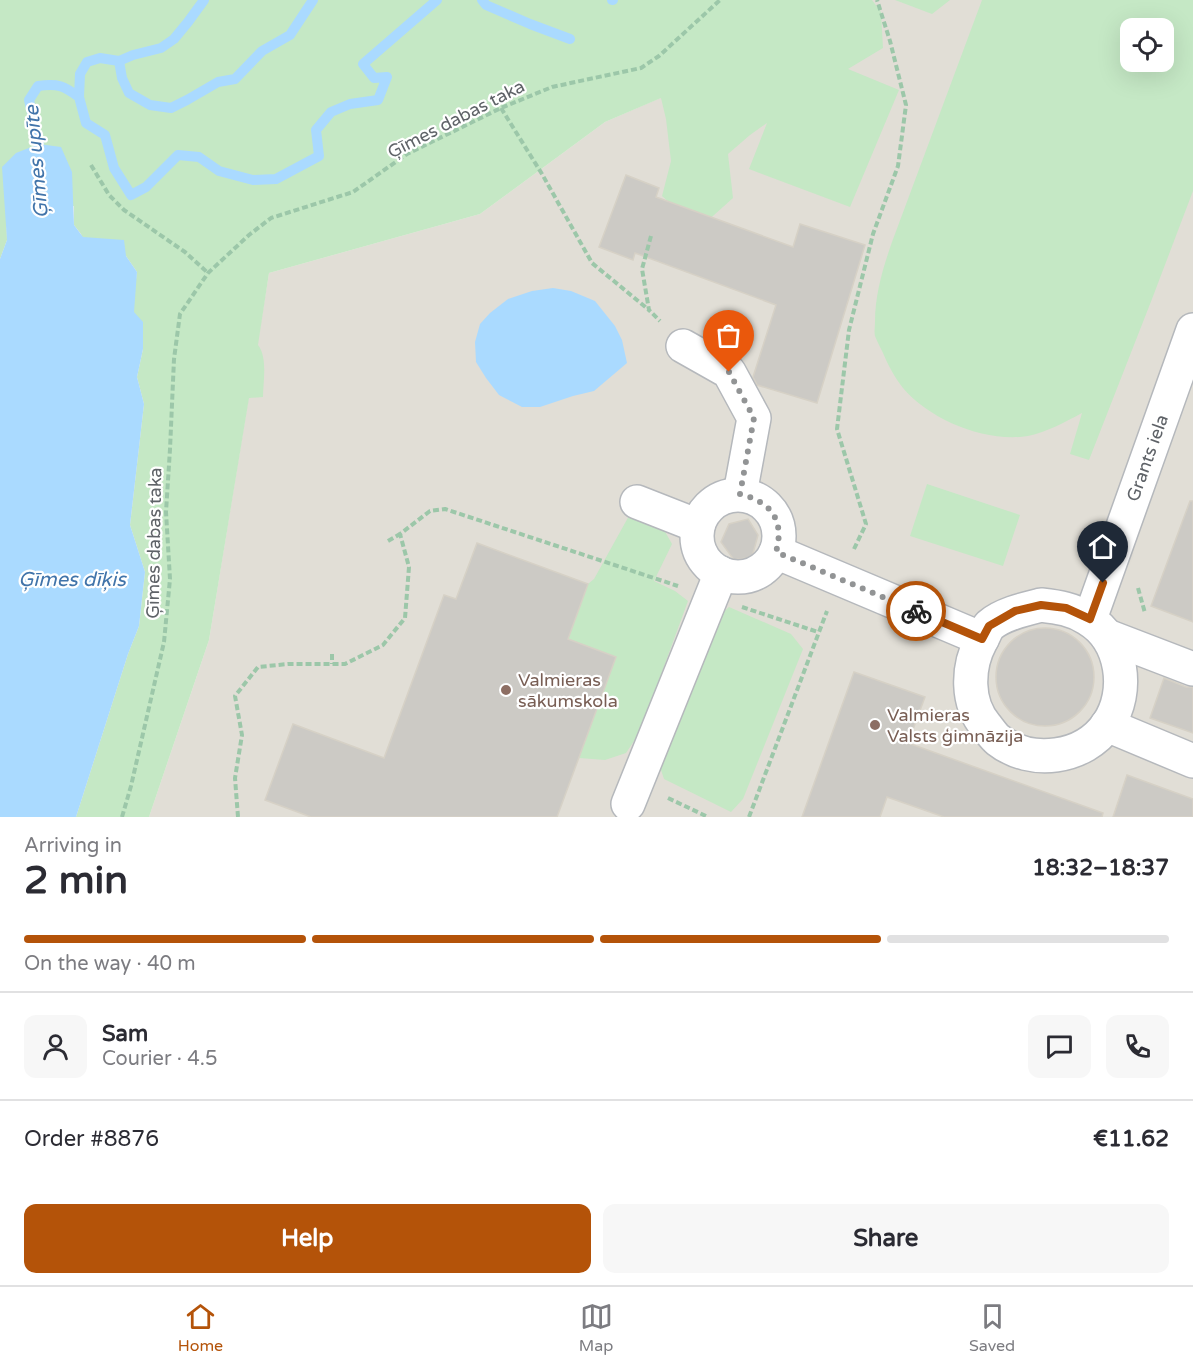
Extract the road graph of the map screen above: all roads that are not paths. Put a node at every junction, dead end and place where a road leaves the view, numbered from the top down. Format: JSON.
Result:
{"nodes":[{"id":1,"x":1193,"y":330,"type":"edge"},
{"id":2,"x":683,"y":346,"type":"road end"},
{"id":3,"x":740,"y":494,"type":"junction"},
{"id":4,"x":637,"y":502,"type":"dead end"},
{"id":5,"x":698,"y":526,"type":"junction"},
{"id":6,"x":776,"y":552,"type":"junction"},
{"id":7,"x":716,"y":585,"type":"junction"},
{"id":8,"x":1098,"y":628,"type":"junction"},
{"id":9,"x":982,"y":639,"type":"junction"},
{"id":10,"x":1193,"y":669,"type":"edge"},
{"id":11,"x":1107,"y":725,"type":"junction"},
{"id":12,"x":1193,"y":761,"type":"edge"},
{"id":13,"x":632,"y":793,"type":"road end"}],
"edges":[{"from":1,"to":8,"type":"street","name":"Grants iela"},
{"from":2,"to":3,"type":"street"},
{"from":3,"to":5,"type":"street"},
{"from":3,"to":6,"type":"street"},
{"from":4,"to":5,"type":"street"},
{"from":5,"to":7,"type":"street"},
{"from":6,"to":7,"type":"street"},
{"from":6,"to":9,"type":"street"},
{"from":7,"to":13,"type":"street"},
{"from":8,"to":9,"type":"street"},
{"from":8,"to":10,"type":"street"},
{"from":8,"to":11,"type":"street"},
{"from":9,"to":11,"type":"street"},
{"from":11,"to":12,"type":"street"}]}
